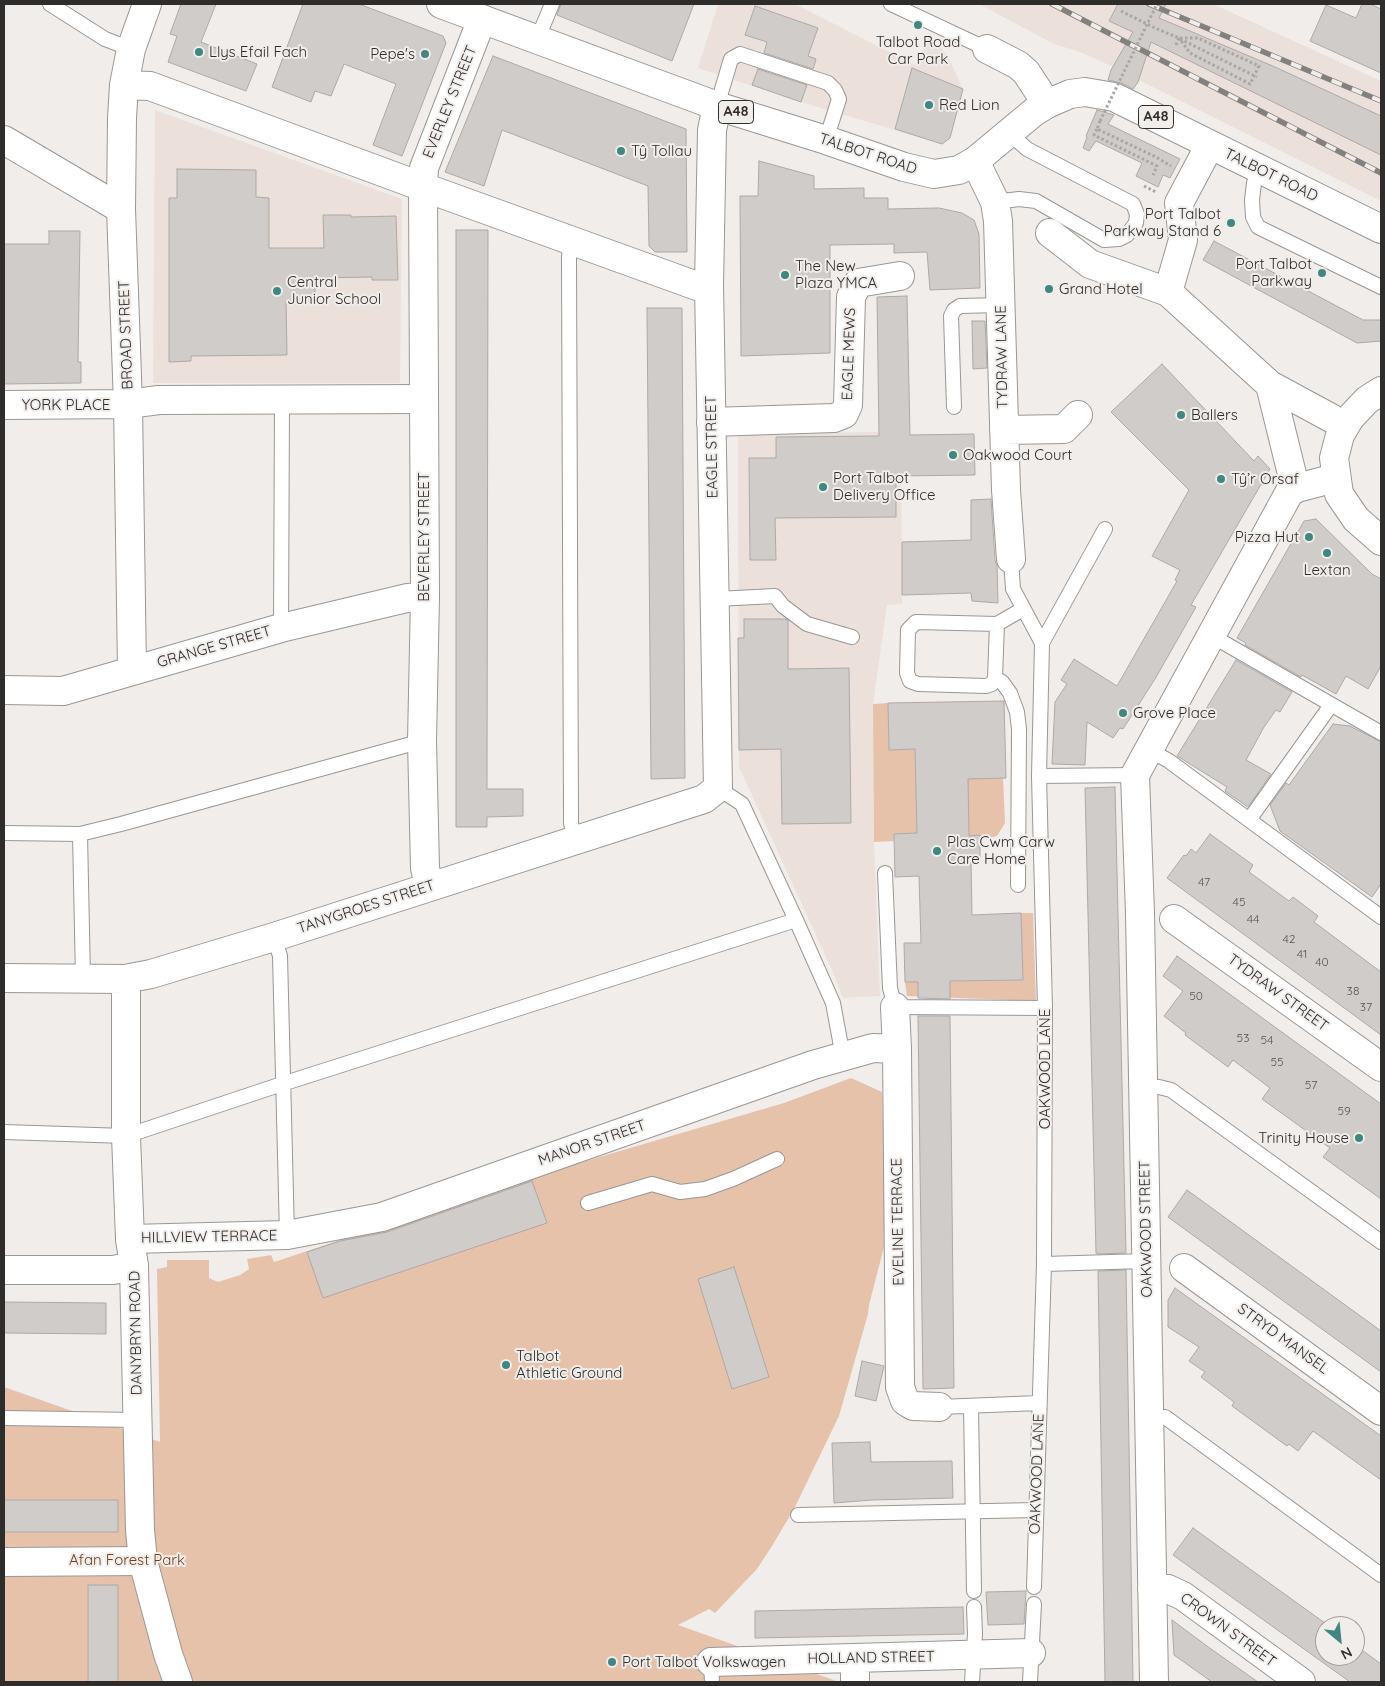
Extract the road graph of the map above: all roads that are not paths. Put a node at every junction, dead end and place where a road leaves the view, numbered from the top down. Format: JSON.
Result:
{"nodes":[{"id":1,"x":50,"y":4,"type":"edge"},
{"id":2,"x":147,"y":4,"type":"edge"},
{"id":3,"x":441,"y":4,"type":"edge"},
{"id":4,"x":552,"y":4,"type":"edge"},
{"id":5,"x":891,"y":4,"type":"edge"},
{"id":6,"x":482,"y":19,"type":"junction"},
{"id":7,"x":537,"y":40,"type":"junction"},
{"id":8,"x":132,"y":49,"type":"junction"},
{"id":9,"x":987,"y":49,"type":"joint"},
{"id":10,"x":124,"y":85,"type":"junction"},
{"id":11,"x":1047,"y":104,"type":"junction"},
{"id":12,"x":717,"y":106,"type":"junction"},
{"id":13,"x":1009,"y":133,"type":"junction"},
{"id":14,"x":4,"y":140,"type":"edge"},
{"id":15,"x":826,"y":140,"type":"junction"},
{"id":16,"x":1204,"y":156,"type":"dead end"},
{"id":17,"x":975,"y":161,"type":"junction"},
{"id":18,"x":1260,"y":169,"type":"junction"},
{"id":19,"x":422,"y":187,"type":"junction"},
{"id":20,"x":995,"y":202,"type":"junction"},
{"id":21,"x":121,"y":210,"type":"junction"},
{"id":22,"x":1381,"y":229,"type":"edge"},
{"id":23,"x":1050,"y":233,"type":"dead end"},
{"id":24,"x":570,"y":240,"type":"junction"},
{"id":25,"x":900,"y":276,"type":"dead end"},
{"id":26,"x":709,"y":285,"type":"junction"},
{"id":27,"x":1381,"y":287,"type":"edge"},
{"id":28,"x":1168,"y":292,"type":"junction"},
{"id":29,"x":1001,"y":304,"type":"junction"},
{"id":30,"x":1270,"y":385,"type":"junction"},
{"id":31,"x":1381,"y":391,"type":"edge"},
{"id":32,"x":424,"y":399,"type":"junction"},
{"id":33,"x":282,"y":400,"type":"junction"},
{"id":34,"x":128,"y":404,"type":"junction"},
{"id":35,"x":4,"y":405,"type":"edge"},
{"id":36,"x":954,"y":407,"type":"dead end"},
{"id":37,"x":1078,"y":415,"type":"dead end"},
{"id":38,"x":1330,"y":418,"type":"dead end"},
{"id":39,"x":712,"y":422,"type":"junction"},
{"id":40,"x":1004,"y":430,"type":"junction"},
{"id":41,"x":1292,"y":474,"type":"dead end"},
{"id":42,"x":1336,"y":478,"type":"junction"},
{"id":43,"x":1105,"y":529,"type":"dead end"},
{"id":44,"x":1381,"y":540,"type":"edge"},
{"id":45,"x":1012,"y":559,"type":"joint"},
{"id":46,"x":425,"y":597,"type":"junction"},
{"id":47,"x":716,"y":599,"type":"junction"},
{"id":48,"x":1023,"y":609,"type":"junction"},
{"id":49,"x":997,"y":624,"type":"junction"},
{"id":50,"x":282,"y":628,"type":"junction"},
{"id":51,"x":1212,"y":636,"type":"junction"},
{"id":52,"x":852,"y":637,"type":"dead end"},
{"id":53,"x":1042,"y":643,"type":"junction"},
{"id":54,"x":132,"y":670,"type":"junction"},
{"id":55,"x":995,"y":678,"type":"junction"},
{"id":56,"x":4,"y":690,"type":"edge"},
{"id":57,"x":1331,"y":705,"type":"junction"},
{"id":58,"x":1381,"y":734,"type":"edge"},
{"id":59,"x":422,"y":741,"type":"junction"},
{"id":60,"x":1148,"y":749,"type":"junction"},
{"id":61,"x":1135,"y":775,"type":"junction"},
{"id":62,"x":1039,"y":776,"type":"junction"},
{"id":63,"x":718,"y":788,"type":"junction"},
{"id":64,"x":1249,"y":820,"type":"junction"},
{"id":65,"x":4,"y":833,"type":"edge"},
{"id":66,"x":80,"y":834,"type":"junction"},
{"id":67,"x":576,"y":840,"type":"junction"},
{"id":68,"x":885,"y":873,"type":"dead end"},
{"id":69,"x":1018,"y":885,"type":"dead end"},
{"id":70,"x":429,"y":886,"type":"junction"},
{"id":71,"x":1379,"y":911,"type":"edge"},
{"id":72,"x":1174,"y":919,"type":"dead end"},
{"id":73,"x":796,"y":920,"type":"junction"},
{"id":74,"x":274,"y":937,"type":"junction"},
{"id":75,"x":4,"y":978,"type":"edge"},
{"id":76,"x":83,"y":979,"type":"junction"},
{"id":77,"x":125,"y":979,"type":"junction"},
{"id":78,"x":895,"y":1007,"type":"junction"},
{"id":79,"x":1045,"y":1008,"type":"junction"},
{"id":80,"x":897,"y":1048,"type":"junction"},
{"id":81,"x":843,"y":1056,"type":"junction"},
{"id":82,"x":1381,"y":1067,"type":"edge"},
{"id":83,"x":282,"y":1084,"type":"junction"},
{"id":84,"x":1144,"y":1087,"type":"junction"},
{"id":85,"x":4,"y":1132,"type":"edge"},
{"id":86,"x":126,"y":1136,"type":"junction"},
{"id":87,"x":777,"y":1159,"type":"dead end"},
{"id":88,"x":588,"y":1202,"type":"dead end"},
{"id":89,"x":287,"y":1235,"type":"junction"},
{"id":90,"x":130,"y":1239,"type":"junction"},
{"id":91,"x":1381,"y":1242,"type":"edge"},
{"id":92,"x":1146,"y":1261,"type":"junction"},
{"id":93,"x":1044,"y":1264,"type":"junction"},
{"id":94,"x":134,"y":1266,"type":"junction"},
{"id":95,"x":1184,"y":1268,"type":"dead end"},
{"id":96,"x":4,"y":1270,"type":"edge"},
{"id":97,"x":1039,"y":1403,"type":"junction"},
{"id":98,"x":971,"y":1406,"type":"junction"},
{"id":99,"x":938,"y":1407,"type":"joint"},
{"id":100,"x":1381,"y":1411,"type":"edge"},
{"id":101,"x":1150,"y":1417,"type":"junction"},
{"id":102,"x":4,"y":1418,"type":"edge"},
{"id":103,"x":138,"y":1420,"type":"junction"},
{"id":104,"x":1036,"y":1510,"type":"junction"},
{"id":105,"x":973,"y":1511,"type":"junction"},
{"id":106,"x":798,"y":1515,"type":"dead end"},
{"id":107,"x":143,"y":1561,"type":"junction"},
{"id":108,"x":4,"y":1562,"type":"edge"},
{"id":109,"x":1381,"y":1575,"type":"edge"},
{"id":110,"x":1034,"y":1587,"type":"dead end"},
{"id":111,"x":1152,"y":1589,"type":"junction"},
{"id":112,"x":974,"y":1591,"type":"dead end"},
{"id":113,"x":1034,"y":1604,"type":"dead end"},
{"id":114,"x":974,"y":1607,"type":"dead end"},
{"id":115,"x":1031,"y":1654,"type":"junction"},
{"id":116,"x":973,"y":1656,"type":"junction"},
{"id":117,"x":855,"y":1670,"type":"edge"},
{"id":118,"x":712,"y":1672,"type":"edge"},
{"id":119,"x":178,"y":1682,"type":"edge"},
{"id":120,"x":972,"y":1682,"type":"edge"},
{"id":121,"x":1030,"y":1682,"type":"edge"},
{"id":122,"x":1154,"y":1682,"type":"edge"},
{"id":123,"x":1300,"y":1682,"type":"edge"}],
"edges":[{"from":1,"to":8,"type":"lane"},
{"from":2,"to":8,"type":"street","name":"BROAD STREET"},
{"from":3,"to":6,"type":"street","name":"TALBOT ROAD","number":"A48"},
{"from":4,"to":7,"type":"lane"},
{"from":5,"to":9,"type":"lane"},
{"from":6,"to":7,"type":"street","name":"TALBOT ROAD","number":"A48"},
{"from":6,"to":19,"type":"street","name":"EVERLEY STREET"},
{"from":7,"to":12,"type":"street","name":"TALBOT ROAD","number":"A48"},
{"from":8,"to":10,"type":"street","name":"BROAD STREET"},
{"from":9,"to":11,"type":"street"},
{"from":10,"to":19,"type":"street"},
{"from":10,"to":21,"type":"street","name":"BROAD STREET"},
{"from":11,"to":13,"type":"street","name":"TALBOT ROAD","number":"A48"},
{"from":11,"to":18,"type":"street","name":"TALBOT ROAD","number":"A48"},
{"from":12,"to":15,"type":"street","name":"TALBOT ROAD","number":"A48"},
{"from":12,"to":15,"type":"lane"},
{"from":12,"to":26,"type":"street","name":"EAGLE STREET"},
{"from":13,"to":17,"type":"street","name":"TALBOT ROAD","number":"A48"},
{"from":13,"to":20,"type":"lane"},
{"from":14,"to":21,"type":"street"},
{"from":15,"to":17,"type":"street","name":"TALBOT ROAD","number":"A48"},
{"from":16,"to":28,"type":"street"},
{"from":17,"to":20,"type":"street","name":"TYDRAW LANE"},
{"from":18,"to":22,"type":"street","name":"TALBOT ROAD","number":"A48"},
{"from":18,"to":27,"type":"lane"},
{"from":19,"to":24,"type":"street"},
{"from":19,"to":32,"type":"street","name":"BEVERLEY STREET"},
{"from":20,"to":29,"type":"street","name":"TYDRAW LANE"},
{"from":21,"to":34,"type":"street","name":"BROAD STREET"},
{"from":23,"to":28,"type":"street"},
{"from":24,"to":26,"type":"street"},
{"from":24,"to":67,"type":"lane"},
{"from":25,"to":39,"type":"street","name":"EAGLE MEWS"},
{"from":26,"to":39,"type":"street","name":"EAGLE STREET"},
{"from":28,"to":30,"type":"street"},
{"from":29,"to":36,"type":"lane"},
{"from":29,"to":40,"type":"street","name":"TYDRAW LANE"},
{"from":30,"to":38,"type":"street"},
{"from":30,"to":41,"type":"street"},
{"from":31,"to":42,"type":"street"},
{"from":32,"to":33,"type":"street","name":"YORK PLACE"},
{"from":32,"to":46,"type":"street","name":"BEVERLEY STREET"},
{"from":33,"to":34,"type":"street","name":"YORK PLACE"},
{"from":33,"to":50,"type":"lane"},
{"from":34,"to":35,"type":"street","name":"YORK PLACE"},
{"from":34,"to":54,"type":"street","name":"BROAD STREET"},
{"from":37,"to":40,"type":"street"},
{"from":39,"to":47,"type":"street","name":"EAGLE STREET"},
{"from":40,"to":45,"type":"street","name":"TYDRAW LANE"},
{"from":42,"to":44,"type":"street"},
{"from":42,"to":51,"type":"street"},
{"from":43,"to":53,"type":"lane"},
{"from":45,"to":48,"type":"lane"},
{"from":46,"to":50,"type":"street","name":"GRANGE STREET"},
{"from":46,"to":59,"type":"street","name":"BEVERLEY STREET"},
{"from":47,"to":52,"type":"lane"},
{"from":47,"to":63,"type":"street","name":"EAGLE STREET"},
{"from":48,"to":49,"type":"lane"},
{"from":48,"to":53,"type":"lane"},
{"from":49,"to":55,"type":"lane"},
{"from":49,"to":55,"type":"lane"},
{"from":50,"to":54,"type":"street","name":"GRANGE STREET"},
{"from":51,"to":57,"type":"lane"},
{"from":51,"to":60,"type":"street"},
{"from":53,"to":62,"type":"lane","name":"OAKWOOD LANE"},
{"from":54,"to":56,"type":"street","name":"GRANGE STREET"},
{"from":55,"to":69,"type":"lane"},
{"from":57,"to":58,"type":"lane"},
{"from":57,"to":64,"type":"lane"},
{"from":59,"to":66,"type":"lane"},
{"from":59,"to":70,"type":"street","name":"BEVERLEY STREET"},
{"from":60,"to":61,"type":"street"},
{"from":60,"to":64,"type":"lane"},
{"from":61,"to":62,"type":"lane"},
{"from":61,"to":84,"type":"street","name":"OAKWOOD STREET"},
{"from":62,"to":79,"type":"lane","name":"OAKWOOD LANE"},
{"from":63,"to":67,"type":"street","name":"TANYGROES STREET"},
{"from":63,"to":73,"type":"lane"},
{"from":64,"to":71,"type":"lane"},
{"from":65,"to":66,"type":"lane"},
{"from":66,"to":76,"type":"lane"},
{"from":67,"to":70,"type":"street","name":"TANYGROES STREET"},
{"from":68,"to":78,"type":"lane"},
{"from":70,"to":74,"type":"street","name":"TANYGROES STREET"},
{"from":72,"to":82,"type":"street","name":"TYDRAW STREET"},
{"from":73,"to":81,"type":"lane"},
{"from":73,"to":83,"type":"lane"},
{"from":74,"to":77,"type":"street","name":"TANYGROES STREET"},
{"from":74,"to":83,"type":"lane"},
{"from":75,"to":76,"type":"street","name":"TANYGROES STREET"},
{"from":76,"to":77,"type":"street","name":"TANYGROES STREET"},
{"from":77,"to":86,"type":"street","name":"DANYBRYN ROAD"},
{"from":78,"to":79,"type":"lane"},
{"from":78,"to":80,"type":"street","name":"EVELINE TERRACE"},
{"from":79,"to":93,"type":"lane","name":"OAKWOOD LANE"},
{"from":80,"to":81,"type":"street","name":"MANOR STREET"},
{"from":80,"to":99,"type":"street","name":"EVELINE TERRACE"},
{"from":81,"to":89,"type":"street","name":"MANOR STREET"},
{"from":83,"to":86,"type":"lane"},
{"from":83,"to":89,"type":"lane"},
{"from":84,"to":91,"type":"lane"},
{"from":84,"to":92,"type":"street","name":"OAKWOOD STREET"},
{"from":85,"to":86,"type":"lane"},
{"from":86,"to":90,"type":"street","name":"DANYBRYN ROAD"},
{"from":87,"to":88,"type":"lane"},
{"from":89,"to":90,"type":"street","name":"HILLVIEW TERRACE"},
{"from":90,"to":94,"type":"street","name":"DANYBRYN ROAD"},
{"from":92,"to":93,"type":"lane"},
{"from":92,"to":101,"type":"street","name":"OAKWOOD STREET"},
{"from":93,"to":97,"type":"lane","name":"OAKWOOD LANE"},
{"from":94,"to":96,"type":"street"},
{"from":94,"to":103,"type":"street","name":"DANYBRYN ROAD"},
{"from":95,"to":100,"type":"street","name":"STRYD MANSEL"},
{"from":97,"to":98,"type":"lane"},
{"from":97,"to":104,"type":"lane","name":"OAKWOOD LANE"},
{"from":98,"to":99,"type":"lane"},
{"from":98,"to":105,"type":"lane"},
{"from":101,"to":109,"type":"lane"},
{"from":101,"to":111,"type":"street","name":"OAKWOOD STREET"},
{"from":102,"to":103,"type":"lane"},
{"from":103,"to":107,"type":"street","name":"DANYBRYN ROAD"},
{"from":104,"to":105,"type":"lane"},
{"from":104,"to":110,"type":"lane","name":"OAKWOOD LANE"},
{"from":105,"to":106,"type":"lane"},
{"from":105,"to":112,"type":"lane"},
{"from":107,"to":108,"type":"street"},
{"from":107,"to":119,"type":"street","name":"DANYBRYN ROAD"},
{"from":111,"to":122,"type":"street","name":"OAKWOOD STREET"},
{"from":111,"to":123,"type":"street","name":"CROWN STREET"},
{"from":113,"to":115,"type":"lane"},
{"from":114,"to":116,"type":"lane"},
{"from":115,"to":116,"type":"street","name":"HOLLAND STREET"},
{"from":115,"to":121,"type":"lane"},
{"from":116,"to":117,"type":"street","name":"HOLLAND STREET"},
{"from":116,"to":120,"type":"lane"},
{"from":117,"to":118,"type":"street","name":"HOLLAND STREET"}]}
